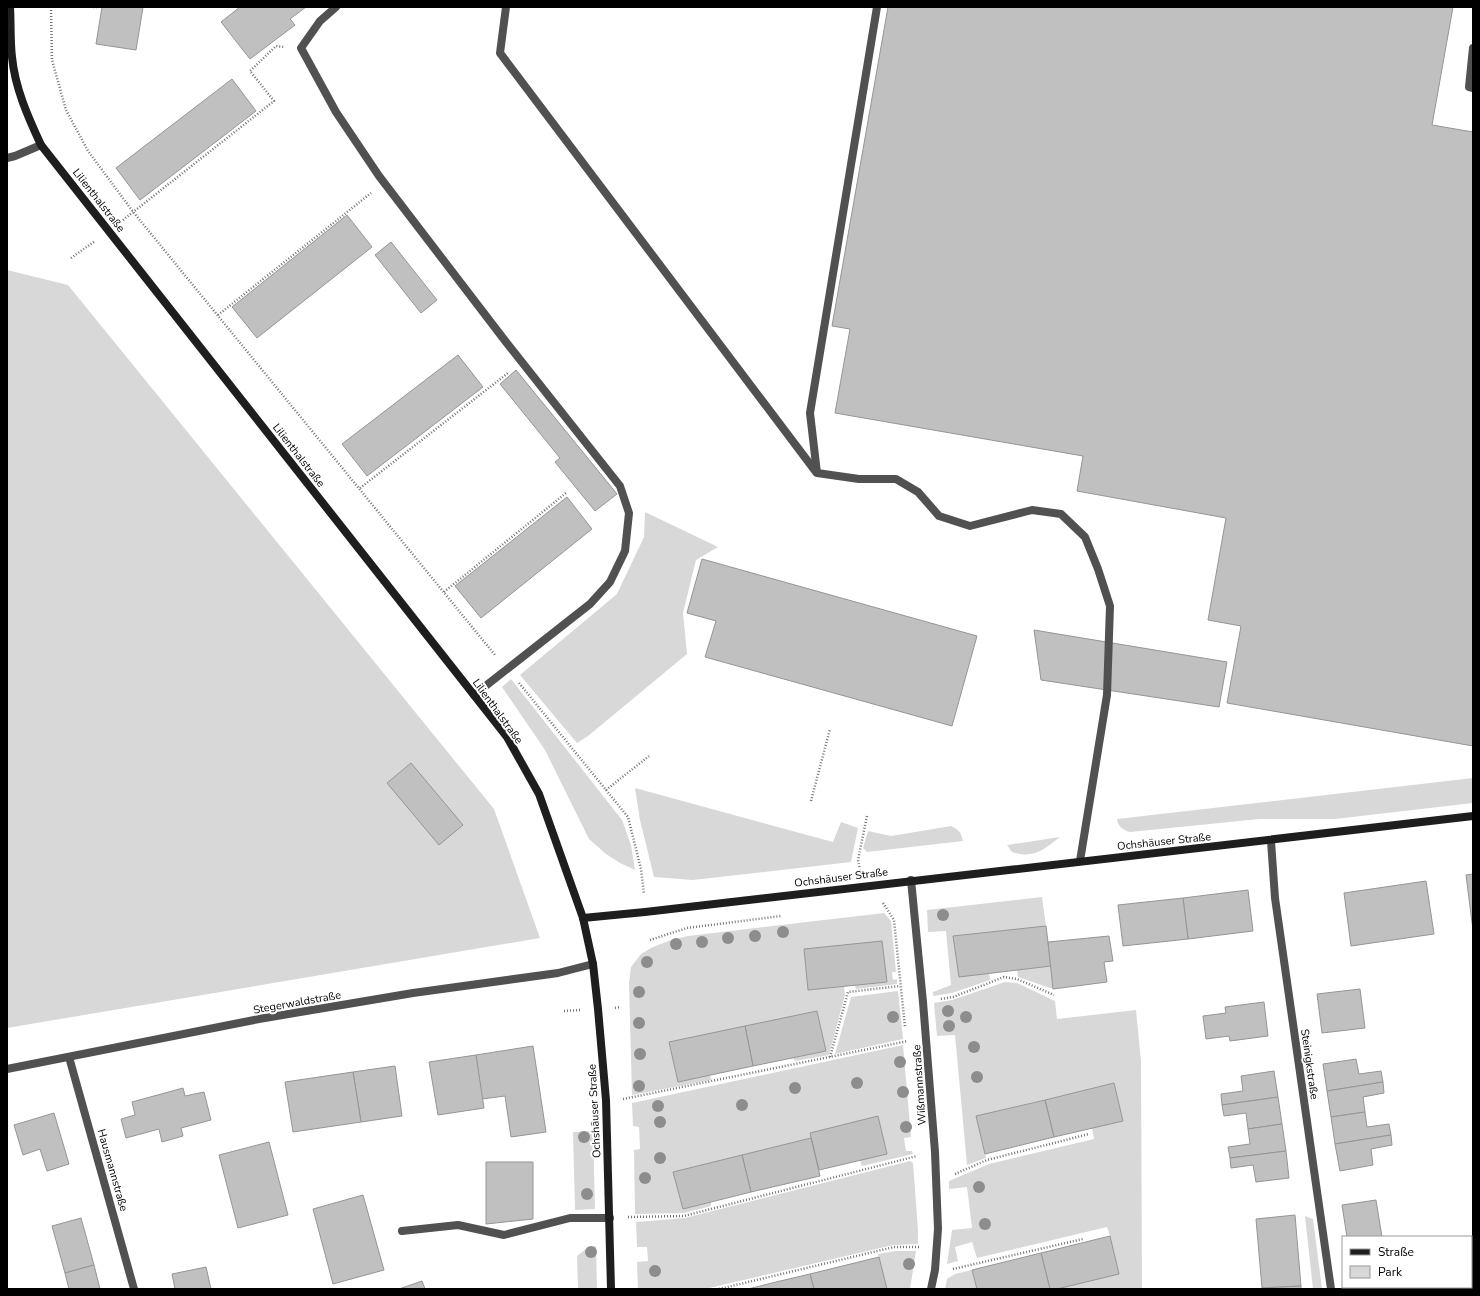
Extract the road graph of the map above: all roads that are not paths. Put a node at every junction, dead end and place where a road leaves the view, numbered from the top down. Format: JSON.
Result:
{"nodes":[{"id":1,"x":10,"y":7,"type":"edge"},
{"id":2,"x":336,"y":7,"type":"edge"},
{"id":3,"x":506,"y":7,"type":"edge"},
{"id":4,"x":877,"y":7,"type":"edge"},
{"id":5,"x":1473,"y":48,"type":"edge"},
{"id":6,"x":1473,"y":88,"type":"edge"},
{"id":7,"x":41,"y":145,"type":"junction"},
{"id":8,"x":7,"y":158,"type":"edge"},
{"id":9,"x":817,"y":473,"type":"junction"},
{"id":10,"x":474,"y":695,"type":"junction"},
{"id":11,"x":1473,"y":816,"type":"edge"},
{"id":12,"x":1271,"y":841,"type":"junction"},
{"id":13,"x":1080,"y":861,"type":"junction"},
{"id":14,"x":911,"y":880,"type":"junction"},
{"id":15,"x":583,"y":918,"type":"junction"},
{"id":16,"x":593,"y":964,"type":"junction"},
{"id":17,"x":69,"y":1057,"type":"junction"},
{"id":18,"x":7,"y":1069,"type":"edge"},
{"id":19,"x":610,"y":1218,"type":"junction"},
{"id":20,"x":402,"y":1231,"type":"dead end"},
{"id":21,"x":134,"y":1289,"type":"edge"},
{"id":22,"x":612,"y":1289,"type":"edge"},
{"id":23,"x":931,"y":1289,"type":"edge"},
{"id":24,"x":1331,"y":1289,"type":"edge"}],
"edges":[{"from":1,"to":7,"type":"main road","name":"Lilienthalstraße"},
{"from":2,"to":10,"type":"street"},
{"from":3,"to":9,"type":"street"},
{"from":4,"to":9,"type":"street"},
{"from":5,"to":6,"type":"street"},
{"from":7,"to":8,"type":"street"},
{"from":7,"to":10,"type":"main road","name":"Lilienthalstraße"},
{"from":9,"to":13,"type":"street"},
{"from":10,"to":15,"type":"main road","name":"Lilienthalstraße"},
{"from":11,"to":12,"type":"main road","name":"Ochshäuser Straße"},
{"from":12,"to":13,"type":"main road","name":"Ochshäuser Straße"},
{"from":12,"to":24,"type":"street","name":"Steinigkstraße"},
{"from":13,"to":14,"type":"main road","name":"Ochshäuser Straße"},
{"from":14,"to":15,"type":"main road","name":"Ochshäuser Straße"},
{"from":14,"to":23,"type":"street","name":"Wißmannstraße"},
{"from":15,"to":16,"type":"main road","name":"Ochshäuser Straße"},
{"from":16,"to":17,"type":"street","name":"Stegerwaldstraße"},
{"from":16,"to":19,"type":"main road","name":"Ochshäuser Straße"},
{"from":17,"to":18,"type":"street","name":"Stegerwaldstraße"},
{"from":17,"to":21,"type":"street","name":"Hausmannstraße"},
{"from":19,"to":20,"type":"street"},
{"from":19,"to":22,"type":"main road","name":"Ochshäuser Straße"}]}
